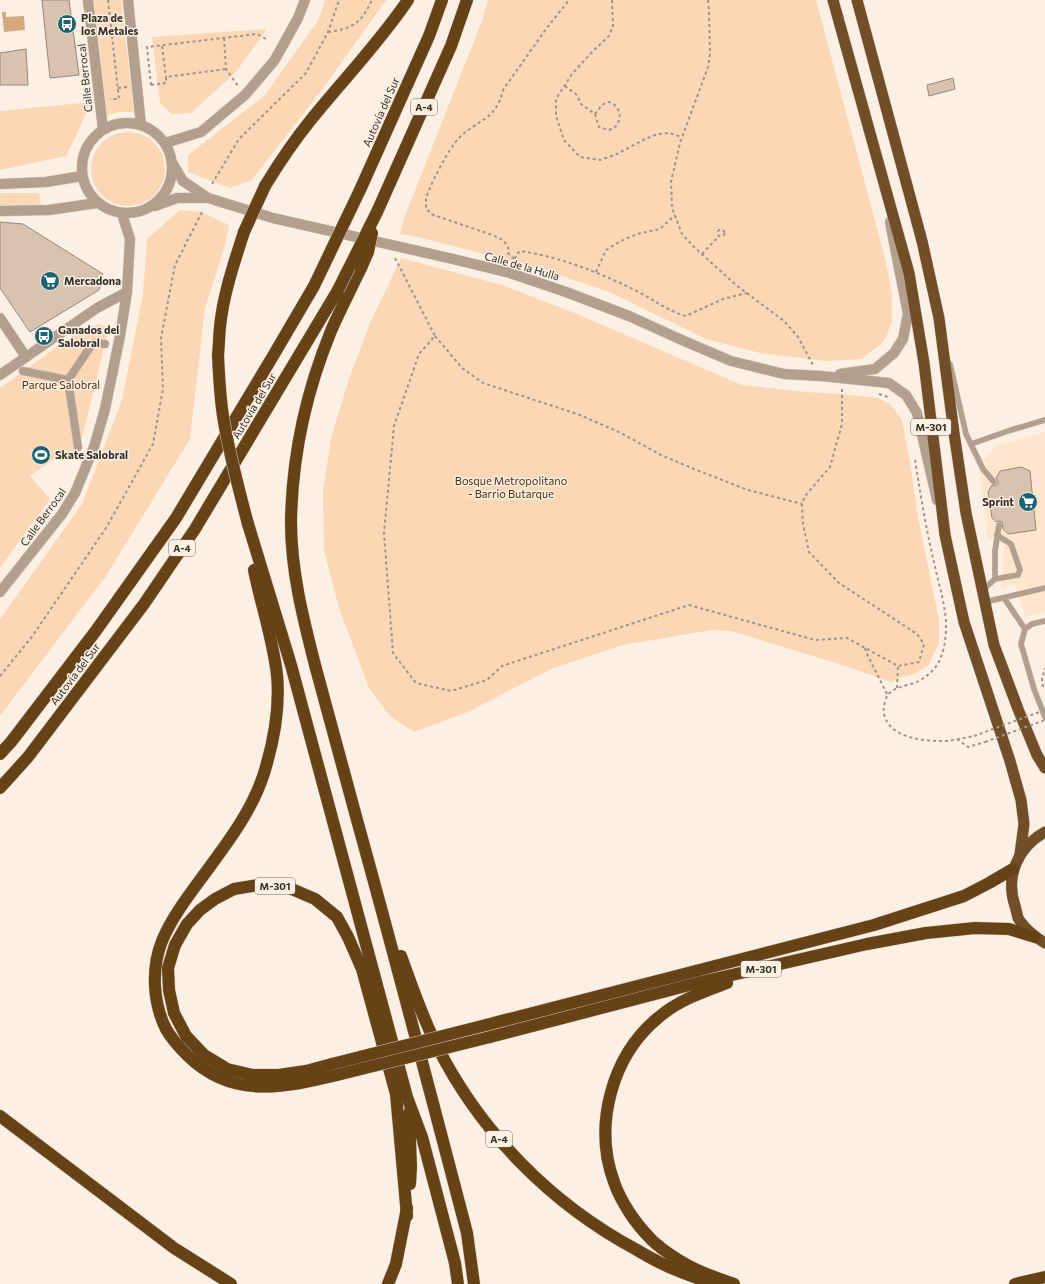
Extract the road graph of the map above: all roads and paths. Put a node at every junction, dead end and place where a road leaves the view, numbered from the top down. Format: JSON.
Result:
{"nodes":[{"id":1,"x":88,"y":0,"type":"edge"},
{"id":2,"x":108,"y":0,"type":"edge"},
{"id":3,"x":128,"y":0,"type":"edge"},
{"id":4,"x":305,"y":0,"type":"edge"},
{"id":5,"x":339,"y":0,"type":"edge"},
{"id":6,"x":372,"y":0,"type":"edge"},
{"id":7,"x":408,"y":0,"type":"edge"},
{"id":8,"x":442,"y":0,"type":"edge"},
{"id":9,"x":467,"y":0,"type":"edge"},
{"id":10,"x":570,"y":0,"type":"edge"},
{"id":11,"x":612,"y":0,"type":"edge"},
{"id":12,"x":708,"y":0,"type":"edge"},
{"id":13,"x":834,"y":0,"type":"edge"},
{"id":14,"x":857,"y":0,"type":"edge"},
{"id":15,"x":328,"y":32,"type":"junction"},
{"id":16,"x":224,"y":38,"type":"junction"},
{"id":17,"x":268,"y":40,"type":"dead end"},
{"id":18,"x":162,"y":46,"type":"junction"},
{"id":19,"x":226,"y":69,"type":"junction"},
{"id":20,"x":166,"y":77,"type":"junction"},
{"id":21,"x":145,"y":85,"type":"dead end"},
{"id":22,"x":151,"y":85,"type":"junction"},
{"id":23,"x":565,"y":86,"type":"junction"},
{"id":24,"x":118,"y":88,"type":"junction"},
{"id":25,"x":128,"y":88,"type":"dead end"},
{"id":26,"x":244,"y":95,"type":"junction"},
{"id":27,"x":110,"y":100,"type":"dead end"},
{"id":28,"x":595,"y":114,"type":"junction"},
{"id":29,"x":141,"y":125,"type":"junction"},
{"id":30,"x":102,"y":129,"type":"junction"},
{"id":31,"x":682,"y":137,"type":"junction"},
{"id":32,"x":166,"y":143,"type":"junction"},
{"id":33,"x":879,"y":161,"type":"junction"},
{"id":34,"x":173,"y":164,"type":"junction"},
{"id":35,"x":82,"y":176,"type":"junction"},
{"id":36,"x":0,"y":184,"type":"edge"},
{"id":37,"x":212,"y":184,"type":"dead end"},
{"id":38,"x":208,"y":198,"type":"junction"},
{"id":39,"x":97,"y":203,"type":"junction"},
{"id":40,"x":150,"y":208,"type":"junction"},
{"id":41,"x":203,"y":210,"type":"dead end"},
{"id":42,"x":0,"y":211,"type":"edge"},
{"id":43,"x":122,"y":214,"type":"junction"},
{"id":44,"x":675,"y":215,"type":"junction"},
{"id":45,"x":719,"y":236,"type":"dead end"},
{"id":46,"x":388,"y":244,"type":"junction"},
{"id":47,"x":702,"y":254,"type":"junction"},
{"id":48,"x":596,"y":272,"type":"junction"},
{"id":49,"x":127,"y":292,"type":"junction"},
{"id":50,"x":747,"y":293,"type":"junction"},
{"id":51,"x":342,"y":295,"type":"junction"},
{"id":52,"x":0,"y":318,"type":"edge"},
{"id":53,"x":939,"y":318,"type":"junction"},
{"id":54,"x":435,"y":336,"type":"junction"},
{"id":55,"x":105,"y":344,"type":"dead end"},
{"id":56,"x":26,"y":357,"type":"junction"},
{"id":57,"x":23,"y":371,"type":"dead end"},
{"id":58,"x":0,"y":375,"type":"edge"},
{"id":59,"x":821,"y":376,"type":"junction"},
{"id":60,"x":842,"y":378,"type":"junction"},
{"id":61,"x":68,"y":380,"type":"junction"},
{"id":62,"x":835,"y":389,"type":"dead end"},
{"id":63,"x":842,"y":389,"type":"junction"},
{"id":64,"x":848,"y":390,"type":"dead end"},
{"id":65,"x":877,"y":393,"type":"dead end"},
{"id":66,"x":891,"y":398,"type":"dead end"},
{"id":67,"x":1045,"y":420,"type":"edge"},
{"id":68,"x":971,"y":444,"type":"junction"},
{"id":69,"x":78,"y":447,"type":"dead end"},
{"id":70,"x":915,"y":458,"type":"dead end"},
{"id":71,"x":994,"y":482,"type":"dead end"},
{"id":72,"x":802,"y":504,"type":"junction"},
{"id":73,"x":999,"y":525,"type":"dead end"},
{"id":74,"x":945,"y":535,"type":"junction"},
{"id":75,"x":997,"y":535,"type":"junction"},
{"id":76,"x":252,"y":537,"type":"junction"},
{"id":77,"x":995,"y":579,"type":"junction"},
{"id":78,"x":1045,"y":588,"type":"edge"},
{"id":79,"x":982,"y":590,"type":"junction"},
{"id":80,"x":0,"y":592,"type":"edge"},
{"id":81,"x":1004,"y":598,"type":"junction"},
{"id":82,"x":985,"y":602,"type":"junction"},
{"id":83,"x":1045,"y":621,"type":"edge"},
{"id":84,"x":1025,"y":629,"type":"junction"},
{"id":85,"x":865,"y":648,"type":"junction"},
{"id":86,"x":898,"y":666,"type":"junction"},
{"id":87,"x":1045,"y":668,"type":"edge"},
{"id":88,"x":0,"y":676,"type":"edge"},
{"id":89,"x":898,"y":688,"type":"junction"},
{"id":90,"x":1044,"y":694,"type":"edge"},
{"id":91,"x":888,"y":696,"type":"junction"},
{"id":92,"x":1045,"y":710,"type":"edge"},
{"id":93,"x":1045,"y":716,"type":"edge"},
{"id":94,"x":1045,"y":720,"type":"edge"},
{"id":95,"x":957,"y":739,"type":"junction"},
{"id":96,"x":0,"y":754,"type":"edge"},
{"id":97,"x":1045,"y":768,"type":"edge"},
{"id":98,"x":0,"y":788,"type":"edge"},
{"id":99,"x":1045,"y":832,"type":"edge"},
{"id":100,"x":1020,"y":854,"type":"junction"},
{"id":101,"x":1013,"y":869,"type":"junction"},
{"id":102,"x":381,"y":906,"type":"junction"},
{"id":103,"x":1040,"y":940,"type":"edge"},
{"id":104,"x":774,"y":966,"type":"junction"},
{"id":105,"x":335,"y":1070,"type":"junction"},
{"id":106,"x":407,"y":1097,"type":"junction"},
{"id":107,"x":0,"y":1116,"type":"edge"},
{"id":108,"x":407,"y":1216,"type":"junction"},
{"id":109,"x":1045,"y":1277,"type":"edge"},
{"id":110,"x":231,"y":1284,"type":"edge"},
{"id":111,"x":388,"y":1284,"type":"edge"},
{"id":112,"x":458,"y":1284,"type":"edge"},
{"id":113,"x":474,"y":1284,"type":"edge"},
{"id":114,"x":714,"y":1284,"type":"edge"},
{"id":115,"x":734,"y":1284,"type":"edge"},
{"id":116,"x":1015,"y":1284,"type":"edge"}],
"edges":[{"from":1,"to":30,"type":"street","name":"Calle Berrocal"},
{"from":2,"to":24,"type":"path"},
{"from":3,"to":29,"type":"street"},
{"from":4,"to":26,"type":"street"},
{"from":5,"to":15,"type":"path"},
{"from":6,"to":15,"type":"path"},
{"from":7,"to":76,"type":"highway","bridge":true},
{"from":8,"to":96,"type":"highway","name":"Autovía del Sur","number":"A-4","bridge":true},
{"from":9,"to":51,"type":"highway","name":"Autovía del Sur","number":"A-4","bridge":true},
{"from":10,"to":48,"type":"path"},
{"from":11,"to":23,"type":"path"},
{"from":12,"to":31,"type":"path"},
{"from":13,"to":33,"type":"highway","number":"M-301"},
{"from":14,"to":53,"type":"highway","number":"M-301"},
{"from":15,"to":37,"type":"path"},
{"from":16,"to":17,"type":"path"},
{"from":16,"to":18,"type":"path"},
{"from":16,"to":19,"type":"path"},
{"from":18,"to":20,"type":"path"},
{"from":18,"to":22,"type":"path"},
{"from":19,"to":20,"type":"path"},
{"from":19,"to":26,"type":"path"},
{"from":20,"to":22,"type":"path"},
{"from":21,"to":22,"type":"path"},
{"from":23,"to":28,"type":"path"},
{"from":23,"to":31,"type":"path"},
{"from":24,"to":25,"type":"path"},
{"from":24,"to":27,"type":"path"},
{"from":26,"to":32,"type":"street"},
{"from":28,"to":28,"type":"path"},
{"from":29,"to":30,"type":"street"},
{"from":29,"to":32,"type":"street"},
{"from":30,"to":35,"type":"street"},
{"from":31,"to":44,"type":"path"},
{"from":32,"to":34,"type":"street"},
{"from":33,"to":59,"type":"street"},
{"from":33,"to":74,"type":"highway","number":"M-301"},
{"from":34,"to":38,"type":"street"},
{"from":34,"to":40,"type":"street"},
{"from":35,"to":36,"type":"street"},
{"from":35,"to":39,"type":"street"},
{"from":38,"to":40,"type":"street"},
{"from":38,"to":46,"type":"street","name":"Calle de la Hulla"},
{"from":39,"to":42,"type":"street"},
{"from":39,"to":43,"type":"street"},
{"from":40,"to":43,"type":"street"},
{"from":41,"to":88,"type":"path"},
{"from":43,"to":49,"type":"street","name":"Calle Berrocal"},
{"from":44,"to":47,"type":"path"},
{"from":44,"to":48,"type":"path"},
{"from":45,"to":47,"type":"path"},
{"from":46,"to":54,"type":"path"},
{"from":46,"to":59,"type":"street","name":"Calle de la Hulla"},
{"from":47,"to":50,"type":"path"},
{"from":48,"to":50,"type":"path"},
{"from":49,"to":56,"type":"street"},
{"from":49,"to":80,"type":"street","name":"Calle Berrocal"},
{"from":50,"to":59,"type":"path"},
{"from":51,"to":98,"type":"highway","name":"Autovía del Sur","number":"A-4"},
{"from":51,"to":102,"type":"highway"},
{"from":52,"to":56,"type":"street"},
{"from":53,"to":68,"type":"lane"},
{"from":53,"to":79,"type":"highway","number":"M-301"},
{"from":54,"to":72,"type":"path"},
{"from":54,"to":85,"type":"path"},
{"from":55,"to":61,"type":"street"},
{"from":56,"to":58,"type":"street"},
{"from":57,"to":61,"type":"street"},
{"from":59,"to":60,"type":"street"},
{"from":60,"to":63,"type":"path"},
{"from":60,"to":74,"type":"street"},
{"from":61,"to":69,"type":"street"},
{"from":62,"to":63,"type":"path"},
{"from":63,"to":64,"type":"path"},
{"from":63,"to":72,"type":"path"},
{"from":65,"to":66,"type":"path"},
{"from":67,"to":68,"type":"lane"},
{"from":68,"to":71,"type":"lane"},
{"from":70,"to":89,"type":"path"},
{"from":72,"to":86,"type":"path"},
{"from":73,"to":75,"type":"lane"},
{"from":74,"to":100,"type":"highway","number":"M-301"},
{"from":75,"to":77,"type":"lane"},
{"from":75,"to":77,"type":"lane"},
{"from":76,"to":105,"type":"highway","number":"M-301"},
{"from":76,"to":106,"type":"highway"},
{"from":77,"to":79,"type":"lane"},
{"from":78,"to":81,"type":"lane"},
{"from":79,"to":82,"type":"highway","number":"M-301"},
{"from":81,"to":82,"type":"lane"},
{"from":81,"to":84,"type":"lane"},
{"from":82,"to":97,"type":"highway","number":"M-301"},
{"from":83,"to":84,"type":"lane"},
{"from":84,"to":93,"type":"lane"},
{"from":85,"to":86,"type":"path"},
{"from":85,"to":91,"type":"path"},
{"from":86,"to":89,"type":"path"},
{"from":87,"to":90,"type":"path"},
{"from":89,"to":91,"type":"path"},
{"from":91,"to":95,"type":"path"},
{"from":92,"to":95,"type":"path","bridge":true},
{"from":94,"to":95,"type":"path","bridge":true},
{"from":99,"to":100,"type":"highway","number":"M-301"},
{"from":100,"to":101,"type":"highway","number":"M-301"},
{"from":101,"to":103,"type":"highway","number":"M-301"},
{"from":101,"to":105,"type":"highway","number":"M-301","bridge":true},
{"from":102,"to":113,"type":"highway"},
{"from":102,"to":114,"type":"highway","number":"A-4"},
{"from":103,"to":104,"type":"highway","number":"M-301"},
{"from":104,"to":105,"type":"highway","number":"M-301","bridge":true},
{"from":104,"to":115,"type":"highway","number":"M-301"},
{"from":105,"to":108,"type":"highway","number":"M-301"},
{"from":106,"to":108,"type":"highway"},
{"from":106,"to":112,"type":"highway"},
{"from":107,"to":110,"type":"highway"},
{"from":108,"to":111,"type":"highway"},
{"from":109,"to":116,"type":"highway"}]}
